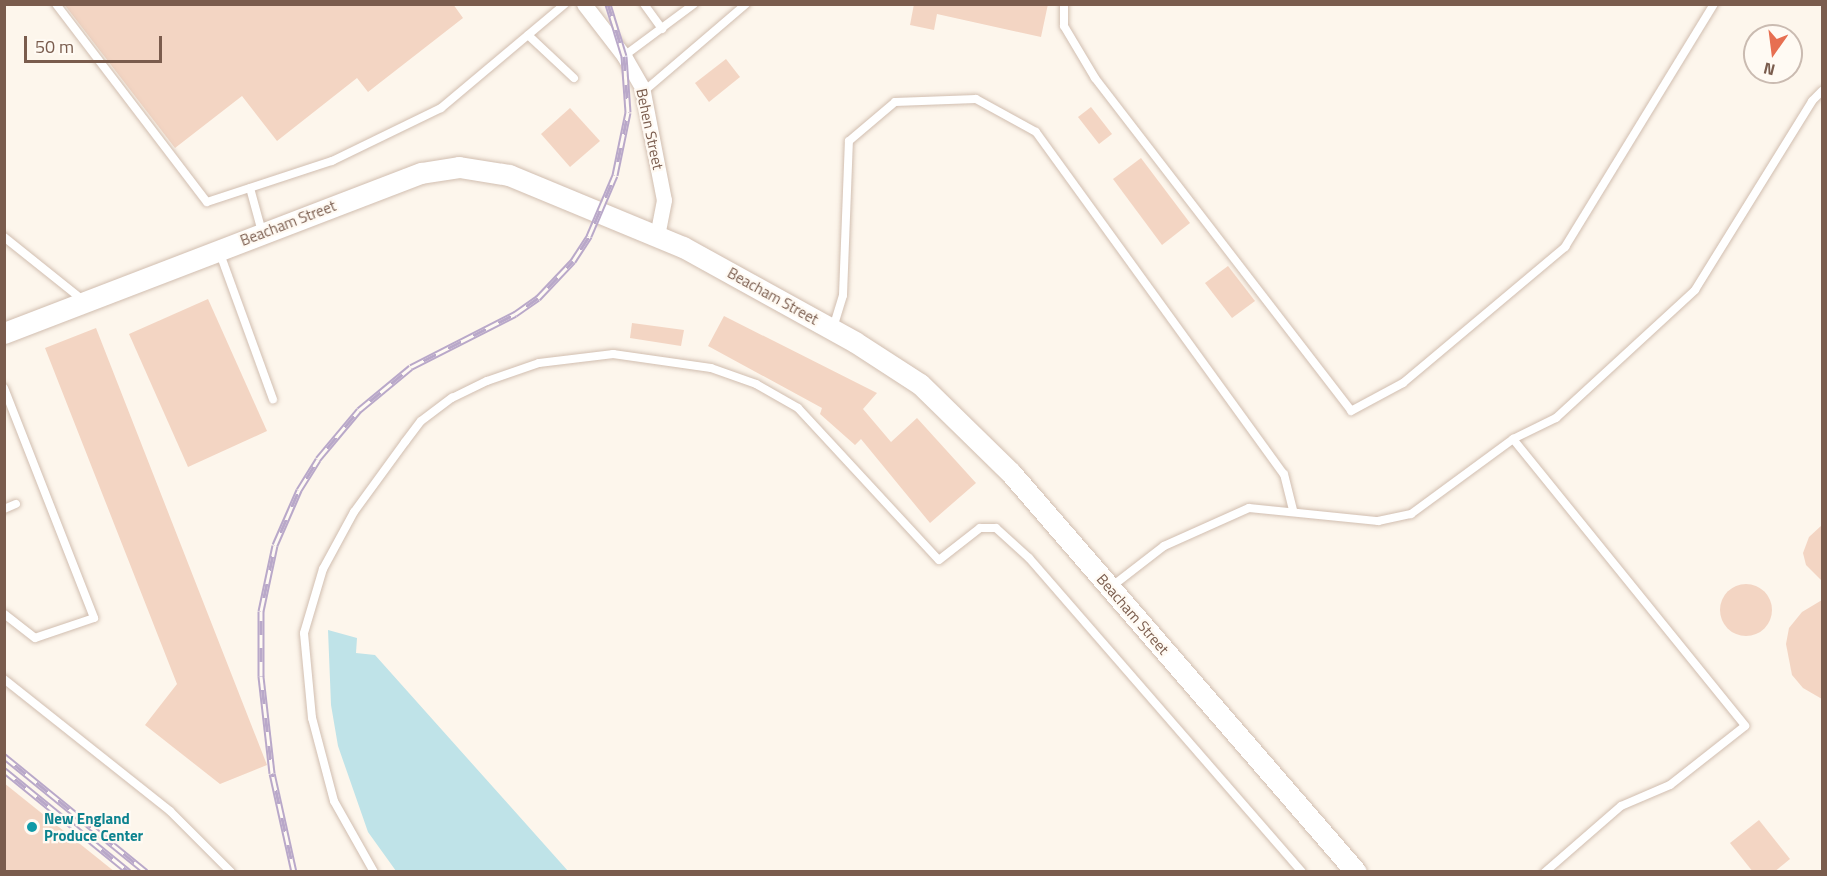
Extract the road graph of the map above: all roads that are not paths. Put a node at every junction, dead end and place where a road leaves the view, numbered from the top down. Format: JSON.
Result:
{"nodes":[{"id":1,"x":56,"y":4,"type":"edge"},
{"id":2,"x":565,"y":4,"type":"edge"},
{"id":3,"x":584,"y":4,"type":"edge"},
{"id":4,"x":644,"y":4,"type":"edge"},
{"id":5,"x":694,"y":4,"type":"edge"},
{"id":6,"x":746,"y":4,"type":"edge"},
{"id":7,"x":1064,"y":4,"type":"edge"},
{"id":8,"x":1714,"y":4,"type":"edge"},
{"id":9,"x":662,"y":29,"type":"junction"},
{"id":10,"x":528,"y":35,"type":"junction"},
{"id":11,"x":624,"y":56,"type":"junction"},
{"id":12,"x":574,"y":78,"type":"dead end"},
{"id":13,"x":1822,"y":91,"type":"edge"},
{"id":14,"x":643,"y":92,"type":"junction"},
{"id":15,"x":250,"y":188,"type":"junction"},
{"id":16,"x":262,"y":233,"type":"junction"},
{"id":17,"x":657,"y":235,"type":"junction"},
{"id":18,"x":4,"y":237,"type":"edge"},
{"id":19,"x":219,"y":250,"type":"junction"},
{"id":20,"x":84,"y":301,"type":"junction"},
{"id":21,"x":832,"y":329,"type":"junction"},
{"id":22,"x":4,"y":333,"type":"edge"},
{"id":23,"x":4,"y":388,"type":"edge"},
{"id":24,"x":273,"y":399,"type":"dead end"},
{"id":25,"x":1513,"y":439,"type":"junction"},
{"id":26,"x":16,"y":504,"type":"dead end"},
{"id":27,"x":4,"y":509,"type":"edge"},
{"id":28,"x":1293,"y":511,"type":"junction"},
{"id":29,"x":1110,"y":588,"type":"junction"},
{"id":30,"x":4,"y":614,"type":"edge"},
{"id":31,"x":4,"y":679,"type":"edge"},
{"id":32,"x":231,"y":872,"type":"edge"},
{"id":33,"x":374,"y":872,"type":"edge"},
{"id":34,"x":1302,"y":872,"type":"edge"},
{"id":35,"x":1356,"y":872,"type":"edge"},
{"id":36,"x":1545,"y":872,"type":"edge"}],
"edges":[{"from":1,"to":15,"type":"lane"},
{"from":2,"to":10,"type":"lane"},
{"from":3,"to":11,"type":"street","name":"Behen Street"},
{"from":4,"to":9,"type":"lane"},
{"from":5,"to":9,"type":"lane"},
{"from":6,"to":14,"type":"lane"},
{"from":7,"to":8,"type":"lane"},
{"from":9,"to":11,"type":"lane"},
{"from":10,"to":12,"type":"lane"},
{"from":10,"to":15,"type":"lane"},
{"from":11,"to":14,"type":"street","name":"Behen Street"},
{"from":13,"to":25,"type":"lane"},
{"from":14,"to":17,"type":"street","name":"Behen Street"},
{"from":15,"to":16,"type":"lane"},
{"from":16,"to":17,"type":"main road","name":"Beacham Street"},
{"from":16,"to":19,"type":"main road","name":"Beacham Street"},
{"from":17,"to":21,"type":"main road","name":"Beacham Street"},
{"from":18,"to":20,"type":"lane"},
{"from":19,"to":20,"type":"main road","name":"Beacham Street"},
{"from":19,"to":24,"type":"lane"},
{"from":20,"to":22,"type":"main road","name":"Beacham Street"},
{"from":21,"to":28,"type":"lane"},
{"from":21,"to":29,"type":"main road","name":"Beacham Street"},
{"from":23,"to":30,"type":"lane"},
{"from":25,"to":28,"type":"lane"},
{"from":25,"to":36,"type":"lane"},
{"from":26,"to":27,"type":"lane"},
{"from":28,"to":29,"type":"lane"},
{"from":29,"to":35,"type":"main road","name":"Beacham Street"},
{"from":31,"to":32,"type":"lane"},
{"from":33,"to":34,"type":"lane"}]}
